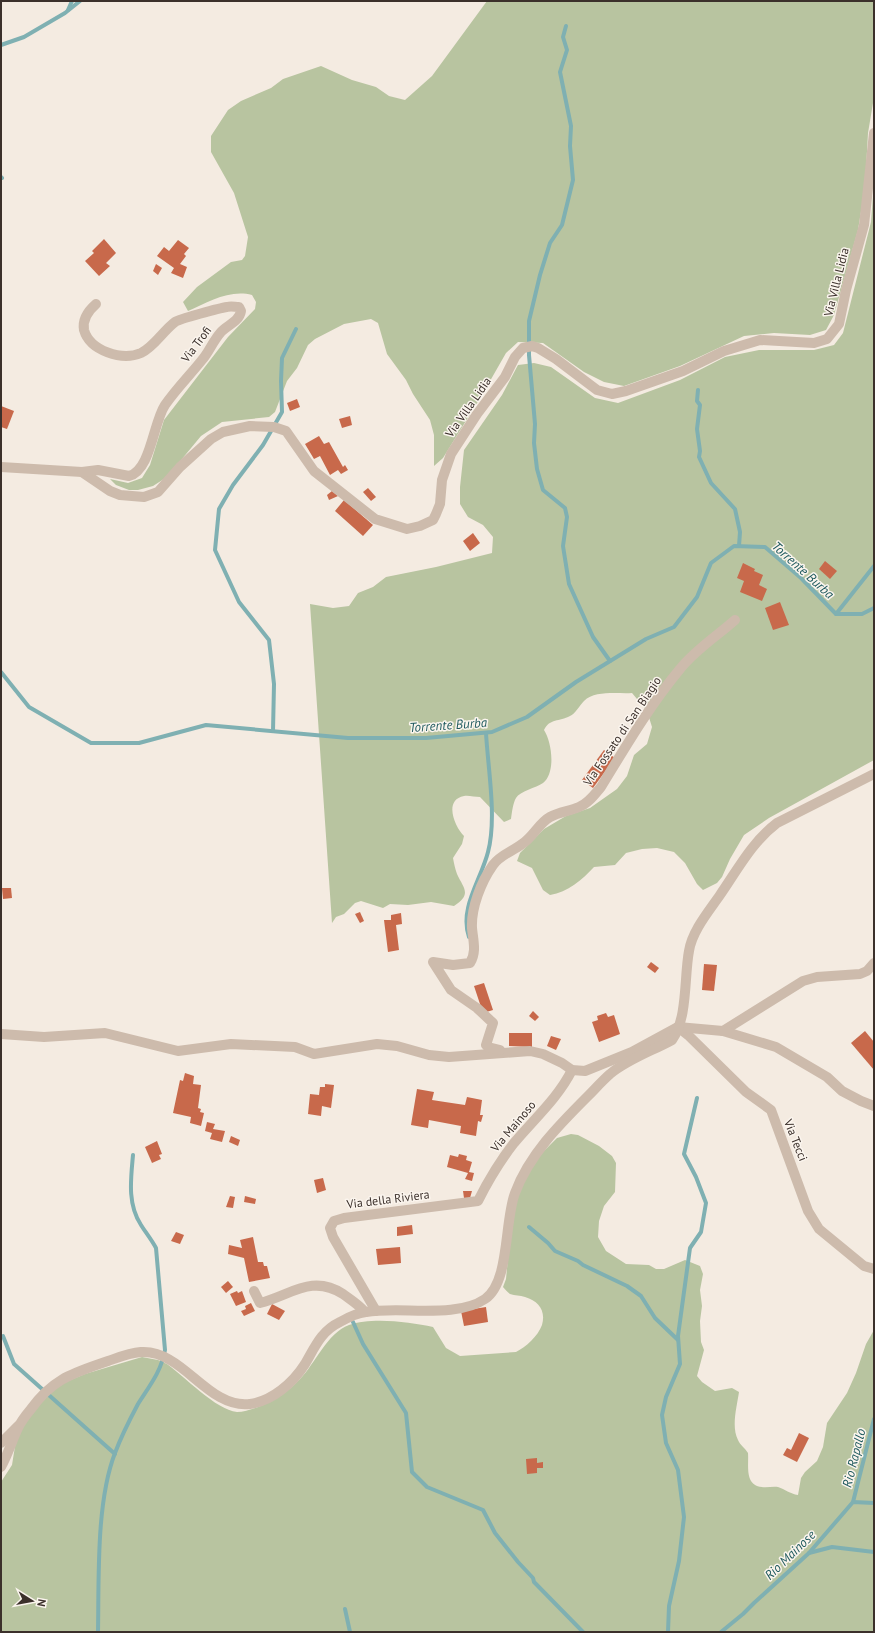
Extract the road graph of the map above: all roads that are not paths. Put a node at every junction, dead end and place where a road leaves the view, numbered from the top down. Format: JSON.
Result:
{"nodes":[{"id":1,"x":874,"y":133,"type":"edge"},
{"id":2,"x":96,"y":304,"type":"dead end"},
{"id":3,"x":1,"y":467,"type":"edge"},
{"id":4,"x":82,"y":472,"type":"junction"},
{"id":5,"x":736,"y":620,"type":"dead end"},
{"id":6,"x":874,"y":774,"type":"edge"},
{"id":7,"x":874,"y":964,"type":"edge"},
{"id":8,"x":678,"y":1027,"type":"junction"},
{"id":9,"x":723,"y":1031,"type":"junction"},
{"id":10,"x":1,"y":1034,"type":"edge"},
{"id":11,"x":507,"y":1052,"type":"junction"},
{"id":12,"x":572,"y":1070,"type":"junction"},
{"id":13,"x":874,"y":1106,"type":"edge"},
{"id":14,"x":478,"y":1201,"type":"joint"},
{"id":15,"x":874,"y":1269,"type":"edge"},
{"id":16,"x":254,"y":1291,"type":"dead end"},
{"id":17,"x":376,"y":1311,"type":"junction"},
{"id":18,"x":364,"y":1312,"type":"junction"},
{"id":19,"x":18,"y":1426,"type":"junction"},
{"id":20,"x":1,"y":1443,"type":"edge"},
{"id":21,"x":1,"y":1467,"type":"edge"}],
"edges":[{"from":1,"to":4,"type":"street","name":"Via Villa Lidia"},
{"from":2,"to":4,"type":"street","name":"Via Trofi"},
{"from":3,"to":4,"type":"street"},
{"from":5,"to":11,"type":"street","name":"Via Fossato di San Biagio"},
{"from":6,"to":8,"type":"street"},
{"from":7,"to":9,"type":"street"},
{"from":8,"to":9,"type":"street"},
{"from":8,"to":12,"type":"street"},
{"from":8,"to":15,"type":"street","name":"Via Tecci"},
{"from":8,"to":17,"type":"street"},
{"from":9,"to":13,"type":"street"},
{"from":10,"to":11,"type":"street"},
{"from":11,"to":12,"type":"street"},
{"from":12,"to":14,"type":"street","name":"Via Mainoso"},
{"from":14,"to":17,"type":"street","name":"Via della Riviera"},
{"from":16,"to":18,"type":"street"},
{"from":17,"to":18,"type":"street"},
{"from":18,"to":19,"type":"street"},
{"from":19,"to":20,"type":"street"},
{"from":19,"to":21,"type":"street"}]}
